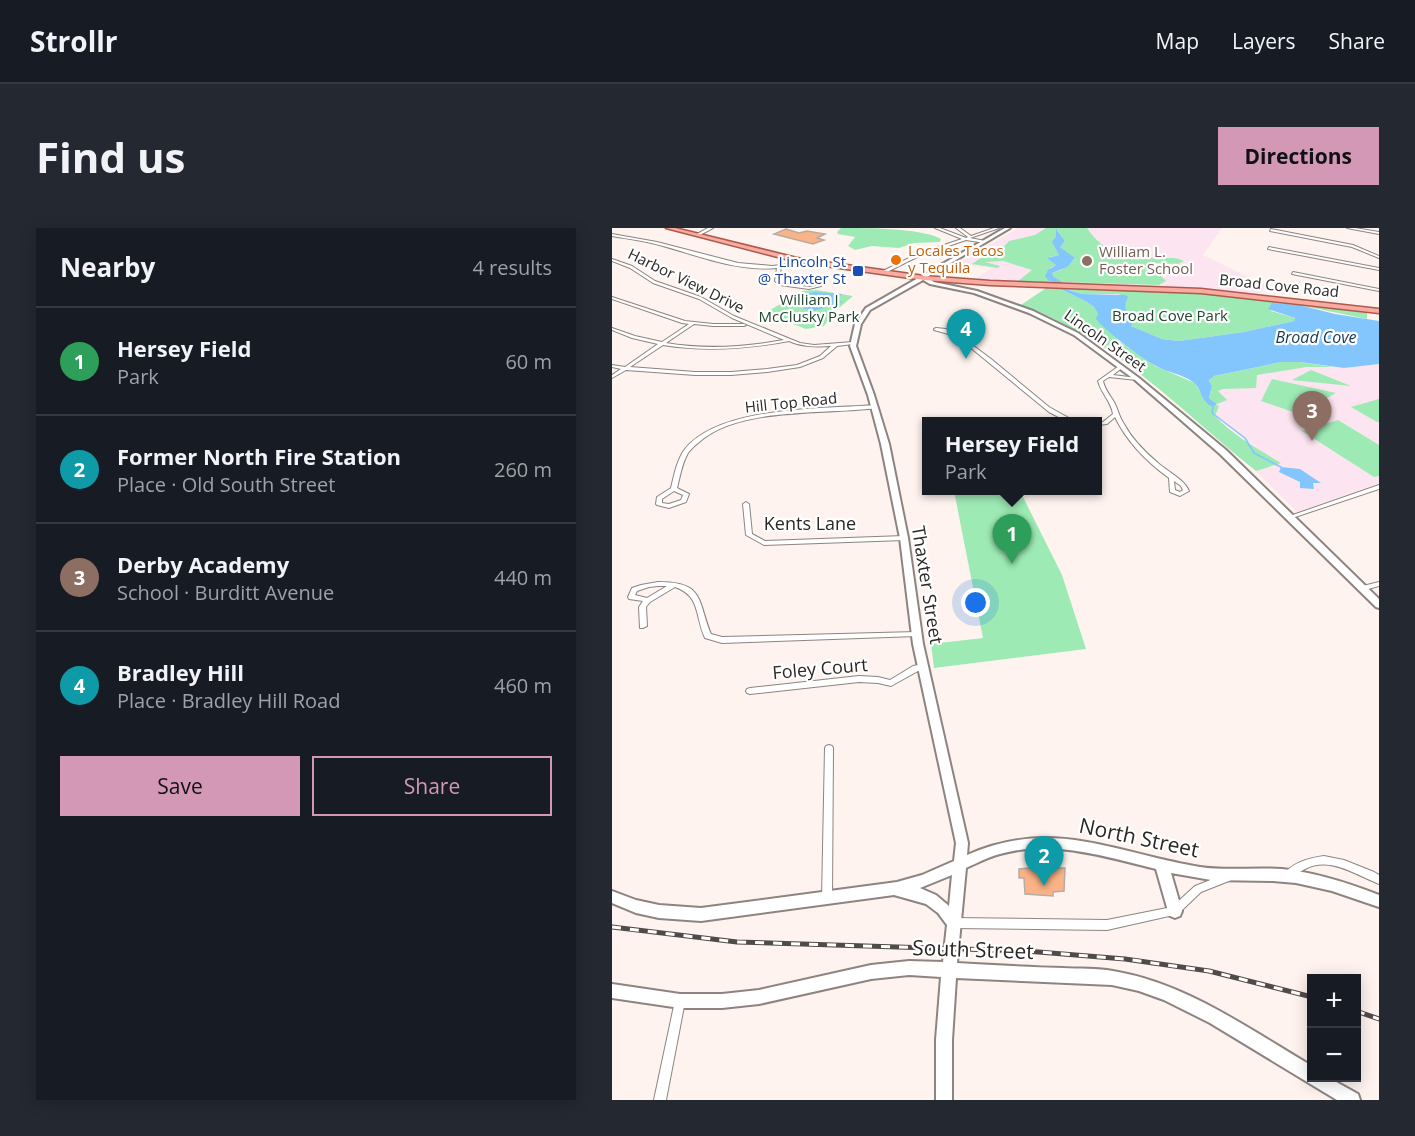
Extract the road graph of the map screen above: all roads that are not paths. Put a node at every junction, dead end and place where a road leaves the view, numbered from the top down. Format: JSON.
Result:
{"nodes":[{"id":1,"x":669,"y":228,"type":"edge"},
{"id":2,"x":711,"y":228,"type":"edge"},
{"id":3,"x":938,"y":228,"type":"edge"},
{"id":4,"x":958,"y":228,"type":"edge"},
{"id":5,"x":997,"y":228,"type":"edge"},
{"id":6,"x":1008,"y":228,"type":"edge"},
{"id":7,"x":1349,"y":228,"type":"edge"},
{"id":8,"x":1360,"y":228,"type":"edge"},
{"id":9,"x":1271,"y":230,"type":"dead end"},
{"id":10,"x":1366,"y":231,"type":"junction"},
{"id":11,"x":1379,"y":233,"type":"edge"},
{"id":12,"x":612,"y":234,"type":"edge"},
{"id":13,"x":699,"y":234,"type":"junction"},
{"id":14,"x":971,"y":237,"type":"junction"},
{"id":15,"x":966,"y":239,"type":"junction"},
{"id":16,"x":984,"y":242,"type":"junction"},
{"id":17,"x":1269,"y":248,"type":"dead end"},
{"id":18,"x":1379,"y":257,"type":"edge"},
{"id":19,"x":612,"y":260,"type":"edge"},
{"id":20,"x":806,"y":261,"type":"junction"},
{"id":21,"x":780,"y":267,"type":"junction"},
{"id":22,"x":1379,"y":269,"type":"edge"},
{"id":23,"x":884,"y":272,"type":"junction"},
{"id":24,"x":1293,"y":273,"type":"dead end"},
{"id":25,"x":924,"y":278,"type":"junction"},
{"id":26,"x":819,"y":286,"type":"dead end"},
{"id":27,"x":1379,"y":290,"type":"edge"},
{"id":28,"x":612,"y":298,"type":"edge"},
{"id":29,"x":1379,"y":311,"type":"edge"},
{"id":30,"x":693,"y":323,"type":"junction"},
{"id":31,"x":750,"y":325,"type":"junction"},
{"id":32,"x":612,"y":329,"type":"edge"},
{"id":33,"x":951,"y":334,"type":"dead end"},
{"id":34,"x":789,"y":340,"type":"junction"},
{"id":35,"x":853,"y":343,"type":"junction"},
{"id":36,"x":660,"y":344,"type":"junction"},
{"id":37,"x":835,"y":345,"type":"junction"},
{"id":38,"x":612,"y":366,"type":"edge"},
{"id":39,"x":1121,"y":367,"type":"junction"},
{"id":40,"x":624,"y":369,"type":"junction"},
{"id":41,"x":1111,"y":375,"type":"junction"},
{"id":42,"x":612,"y":377,"type":"edge"},
{"id":43,"x":1137,"y":379,"type":"junction"},
{"id":44,"x":875,"y":407,"type":"junction"},
{"id":45,"x":1116,"y":414,"type":"junction"},
{"id":46,"x":1064,"y":417,"type":"edge"},
{"id":47,"x":1102,"y":423,"type":"edge"},
{"id":48,"x":1105,"y":423,"type":"junction"},
{"id":49,"x":1124,"y":428,"type":"junction"},
{"id":50,"x":1171,"y":479,"type":"dead end"},
{"id":51,"x":1379,"y":487,"type":"edge"},
{"id":52,"x":674,"y":489,"type":"dead end"},
{"id":53,"x":746,"y":504,"type":"dead end"},
{"id":54,"x":1290,"y":517,"type":"junction"},
{"id":55,"x":904,"y":538,"type":"junction"},
{"id":56,"x":1379,"y":584,"type":"edge"},
{"id":57,"x":674,"y":585,"type":"junction"},
{"id":58,"x":1361,"y":589,"type":"junction"},
{"id":59,"x":648,"y":600,"type":"junction"},
{"id":60,"x":1379,"y":605,"type":"edge"},
{"id":61,"x":643,"y":626,"type":"dead end"},
{"id":62,"x":917,"y":634,"type":"junction"},
{"id":63,"x":924,"y":667,"type":"junction"},
{"id":64,"x":750,"y":691,"type":"dead end"},
{"id":65,"x":829,"y":748,"type":"dead end"},
{"id":66,"x":959,"y":865,"type":"junction"},
{"id":67,"x":1162,"y":866,"type":"junction"},
{"id":68,"x":1234,"y":875,"type":"junction"},
{"id":69,"x":1287,"y":876,"type":"junction"},
{"id":70,"x":1379,"y":880,"type":"edge"},
{"id":71,"x":886,"y":891,"type":"junction"},
{"id":72,"x":612,"y":897,"type":"edge"},
{"id":73,"x":827,"y":898,"type":"junction"},
{"id":74,"x":1379,"y":901,"type":"edge"},
{"id":75,"x":1175,"y":911,"type":"junction"},
{"id":76,"x":953,"y":923,"type":"junction"},
{"id":77,"x":949,"y":970,"type":"junction"},
{"id":78,"x":612,"y":991,"type":"edge"},
{"id":79,"x":680,"y":1001,"type":"junction"},
{"id":80,"x":1307,"y":1073,"type":"edge"},
{"id":81,"x":1323,"y":1082,"type":"edge"},
{"id":82,"x":660,"y":1100,"type":"edge"},
{"id":83,"x":944,"y":1100,"type":"edge"},
{"id":84,"x":1352,"y":1100,"type":"edge"}],
"edges":[{"from":1,"to":13,"type":"main road","name":"Lincoln Street"},
{"from":2,"to":13,"type":"street"},
{"from":3,"to":15,"type":"street"},
{"from":4,"to":14,"type":"street"},
{"from":5,"to":14,"type":"street"},
{"from":6,"to":16,"type":"street"},
{"from":7,"to":10,"type":"street"},
{"from":8,"to":10,"type":"street"},
{"from":9,"to":18,"type":"street"},
{"from":10,"to":11,"type":"street"},
{"from":12,"to":21,"type":"street"},
{"from":13,"to":20,"type":"main road","name":"Lincoln Street"},
{"from":14,"to":15,"type":"street"},
{"from":15,"to":16,"type":"street"},
{"from":15,"to":23,"type":"street"},
{"from":16,"to":25,"type":"street"},
{"from":17,"to":22,"type":"street"},
{"from":19,"to":31,"type":"street","name":"Harbor View Drive"},
{"from":20,"to":21,"type":"street"},
{"from":20,"to":23,"type":"main road","name":"Lincoln Street"},
{"from":21,"to":26,"type":"street"},
{"from":23,"to":25,"type":"main road","name":"Lincoln Street"},
{"from":24,"to":27,"type":"street"},
{"from":25,"to":29,"type":"main road","name":"Broad Cove Road"},
{"from":25,"to":35,"type":"street"},
{"from":25,"to":39,"type":"street","name":"Lincoln Street"},
{"from":28,"to":30,"type":"street"},
{"from":30,"to":31,"type":"street"},
{"from":30,"to":36,"type":"street"},
{"from":31,"to":34,"type":"street","name":"Harbor View Drive"},
{"from":32,"to":36,"type":"street"},
{"from":33,"to":46,"type":"street"},
{"from":34,"to":36,"type":"street"},
{"from":34,"to":37,"type":"street","name":"Harbor View Drive"},
{"from":35,"to":37,"type":"street","name":"Harbor View Drive"},
{"from":35,"to":44,"type":"street","name":"Thaxter Street"},
{"from":36,"to":40,"type":"street"},
{"from":37,"to":40,"type":"street"},
{"from":38,"to":40,"type":"street"},
{"from":39,"to":41,"type":"street"},
{"from":39,"to":43,"type":"street","name":"Lincoln Street"},
{"from":40,"to":42,"type":"street"},
{"from":41,"to":43,"type":"street"},
{"from":41,"to":45,"type":"street"},
{"from":43,"to":54,"type":"street","name":"Lincoln Street"},
{"from":44,"to":52,"type":"street","name":"Hill Top Road"},
{"from":44,"to":55,"type":"street","name":"Thaxter Street"},
{"from":45,"to":48,"type":"street"},
{"from":45,"to":49,"type":"street"},
{"from":47,"to":48,"type":"street"},
{"from":48,"to":49,"type":"street"},
{"from":49,"to":50,"type":"street"},
{"from":51,"to":54,"type":"street"},
{"from":53,"to":55,"type":"street","name":"Kents Lane"},
{"from":54,"to":58,"type":"street","name":"Lincoln Street"},
{"from":55,"to":62,"type":"street","name":"Thaxter Street"},
{"from":56,"to":58,"type":"street"},
{"from":57,"to":59,"type":"street"},
{"from":57,"to":59,"type":"street"},
{"from":57,"to":62,"type":"street"},
{"from":58,"to":60,"type":"street","name":"Lincoln Street"},
{"from":59,"to":61,"type":"street"},
{"from":62,"to":63,"type":"street","name":"Thaxter Street"},
{"from":63,"to":64,"type":"street","name":"Foley Court"},
{"from":63,"to":66,"type":"street","name":"Thaxter Street"},
{"from":65,"to":73,"type":"street"},
{"from":66,"to":67,"type":"street","name":"North Street"},
{"from":66,"to":71,"type":"street","name":"North Street"},
{"from":66,"to":76,"type":"street","name":"Thaxter Street"},
{"from":67,"to":68,"type":"street","name":"North Street"},
{"from":67,"to":75,"type":"street"},
{"from":68,"to":69,"type":"street","name":"North Street"},
{"from":68,"to":75,"type":"street"},
{"from":69,"to":70,"type":"street"},
{"from":69,"to":74,"type":"street","name":"North Street"},
{"from":71,"to":73,"type":"street","name":"North Street"},
{"from":71,"to":76,"type":"street"},
{"from":72,"to":73,"type":"street","name":"North Street"},
{"from":75,"to":76,"type":"street"},
{"from":76,"to":77,"type":"street","name":"Thaxter Street"},
{"from":77,"to":79,"type":"street","name":"South Street"},
{"from":77,"to":80,"type":"street","name":"South Street"},
{"from":77,"to":83,"type":"street","name":"Thaxter Street"},
{"from":78,"to":79,"type":"street","name":"South Street"},
{"from":79,"to":82,"type":"street"},
{"from":81,"to":84,"type":"street"}]}
